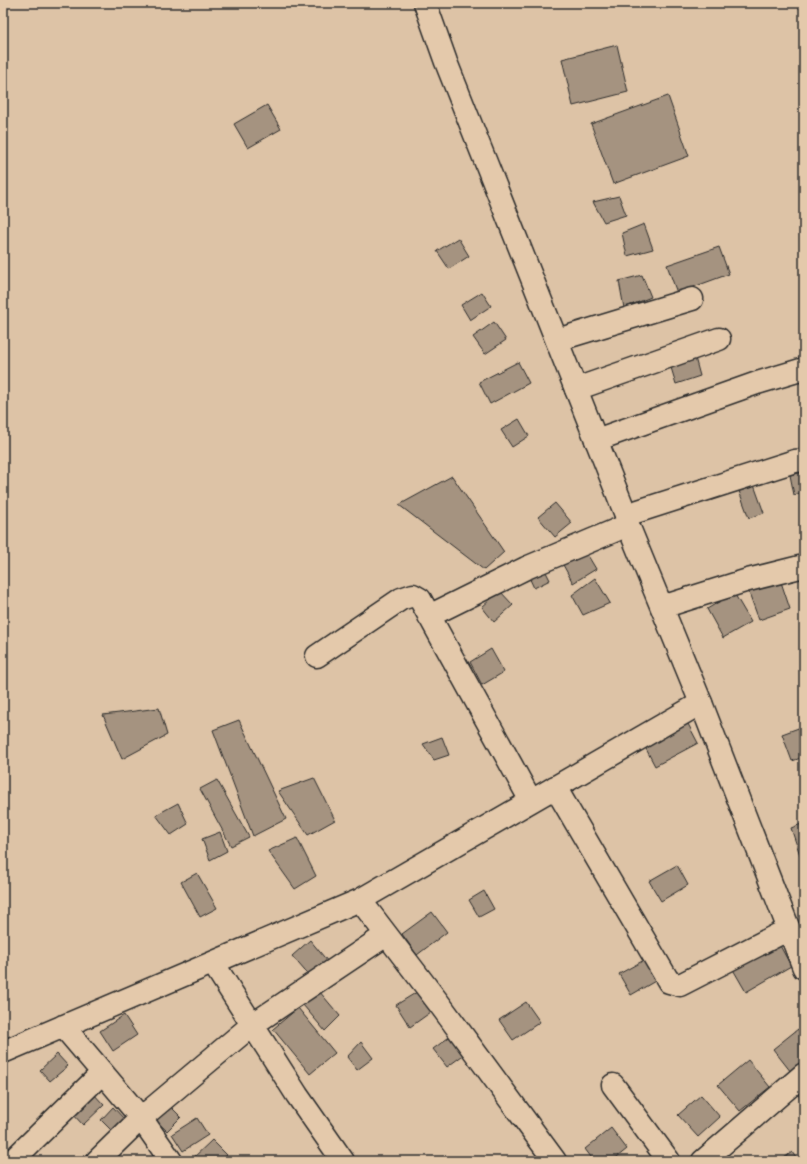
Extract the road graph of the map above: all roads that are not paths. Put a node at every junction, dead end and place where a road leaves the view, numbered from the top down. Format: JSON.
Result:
{"nodes":[{"id":1,"x":425,"y":3,"type":"edge"},
{"id":2,"x":692,"y":299,"type":"dead end"},
{"id":3,"x":719,"y":339,"type":"dead end"},
{"id":4,"x":557,"y":340,"type":"junction"},
{"id":5,"x":804,"y":369,"type":"edge"},
{"id":6,"x":576,"y":389,"type":"junction"},
{"id":7,"x":596,"y":440,"type":"junction"},
{"id":8,"x":804,"y":460,"type":"edge"},
{"id":9,"x":627,"y":520,"type":"junction"},
{"id":10,"x":804,"y":566,"type":"edge"},
{"id":11,"x":662,"y":607,"type":"junction"},
{"id":12,"x":429,"y":616,"type":"junction"},
{"id":13,"x":317,"y":656,"type":"dead end"},
{"id":14,"x":701,"y":704,"type":"junction"},
{"id":15,"x":555,"y":787,"type":"junction"},
{"id":16,"x":531,"y":801,"type":"junction"},
{"id":17,"x":360,"y":900,"type":"junction"},
{"id":18,"x":386,"y":935,"type":"junction"},
{"id":19,"x":796,"y":939,"type":"edge"},
{"id":20,"x":213,"y":963,"type":"junction"},
{"id":21,"x":804,"y":968,"type":"edge"},
{"id":22,"x":252,"y":1025,"type":"junction"},
{"id":23,"x":64,"y":1026,"type":"junction"},
{"id":24,"x":3,"y":1052,"type":"edge"},
{"id":25,"x":102,"y":1073,"type":"junction"},
{"id":26,"x":804,"y":1074,"type":"edge"},
{"id":27,"x":613,"y":1085,"type":"dead end"},
{"id":28,"x":141,"y":1118,"type":"junction"},
{"id":29,"x":12,"y":1161,"type":"edge"},
{"id":30,"x":97,"y":1161,"type":"edge"},
{"id":31,"x":171,"y":1161,"type":"edge"},
{"id":32,"x":343,"y":1161,"type":"edge"},
{"id":33,"x":555,"y":1161,"type":"edge"},
{"id":34,"x":669,"y":1161,"type":"edge"},
{"id":35,"x":703,"y":1161,"type":"edge"}],
"edges":[{"from":1,"to":4,"type":"street"},
{"from":2,"to":4,"type":"street"},
{"from":3,"to":6,"type":"street"},
{"from":4,"to":6,"type":"street"},
{"from":5,"to":7,"type":"street"},
{"from":6,"to":7,"type":"street"},
{"from":7,"to":9,"type":"street"},
{"from":8,"to":9,"type":"street"},
{"from":9,"to":11,"type":"street"},
{"from":9,"to":12,"type":"street"},
{"from":10,"to":11,"type":"street"},
{"from":11,"to":14,"type":"street"},
{"from":12,"to":13,"type":"street"},
{"from":12,"to":16,"type":"street"},
{"from":14,"to":15,"type":"street"},
{"from":14,"to":19,"type":"street"},
{"from":15,"to":16,"type":"street"},
{"from":15,"to":19,"type":"street"},
{"from":16,"to":17,"type":"street"},
{"from":17,"to":18,"type":"street"},
{"from":17,"to":20,"type":"street"},
{"from":18,"to":22,"type":"street"},
{"from":18,"to":33,"type":"street"},
{"from":19,"to":21,"type":"street"},
{"from":20,"to":22,"type":"street"},
{"from":20,"to":23,"type":"street"},
{"from":22,"to":28,"type":"street"},
{"from":22,"to":32,"type":"street"},
{"from":23,"to":24,"type":"street"},
{"from":23,"to":25,"type":"street"},
{"from":25,"to":28,"type":"street"},
{"from":25,"to":29,"type":"street"},
{"from":26,"to":35,"type":"street"},
{"from":27,"to":34,"type":"street"},
{"from":28,"to":30,"type":"street"},
{"from":28,"to":31,"type":"street"}]}
